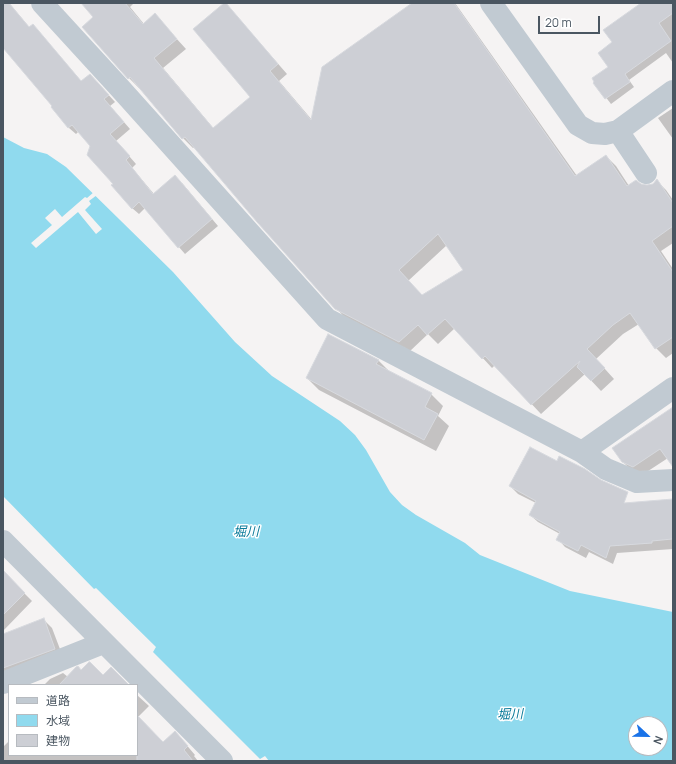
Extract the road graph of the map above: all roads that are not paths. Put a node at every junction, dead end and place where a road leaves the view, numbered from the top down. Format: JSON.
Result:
{"nodes":[{"id":1,"x":42,"y":3,"type":"edge"},
{"id":2,"x":491,"y":3,"type":"edge"},
{"id":3,"x":673,"y":91,"type":"edge"},
{"id":4,"x":618,"y":131,"type":"junction"},
{"id":5,"x":646,"y":173,"type":"dead end"},
{"id":6,"x":673,"y":388,"type":"edge"},
{"id":7,"x":582,"y":452,"type":"junction"},
{"id":8,"x":673,"y":480,"type":"edge"},
{"id":9,"x":3,"y":541,"type":"edge"},
{"id":10,"x":103,"y":643,"type":"junction"},
{"id":11,"x":3,"y":683,"type":"edge"},
{"id":12,"x":222,"y":761,"type":"edge"}],
"edges":[{"from":1,"to":7,"type":"street"},
{"from":2,"to":4,"type":"street"},
{"from":3,"to":4,"type":"street"},
{"from":4,"to":5,"type":"street"},
{"from":6,"to":7,"type":"street"},
{"from":7,"to":8,"type":"street"},
{"from":9,"to":10,"type":"street"},
{"from":10,"to":11,"type":"street"},
{"from":10,"to":12,"type":"street"}]}
